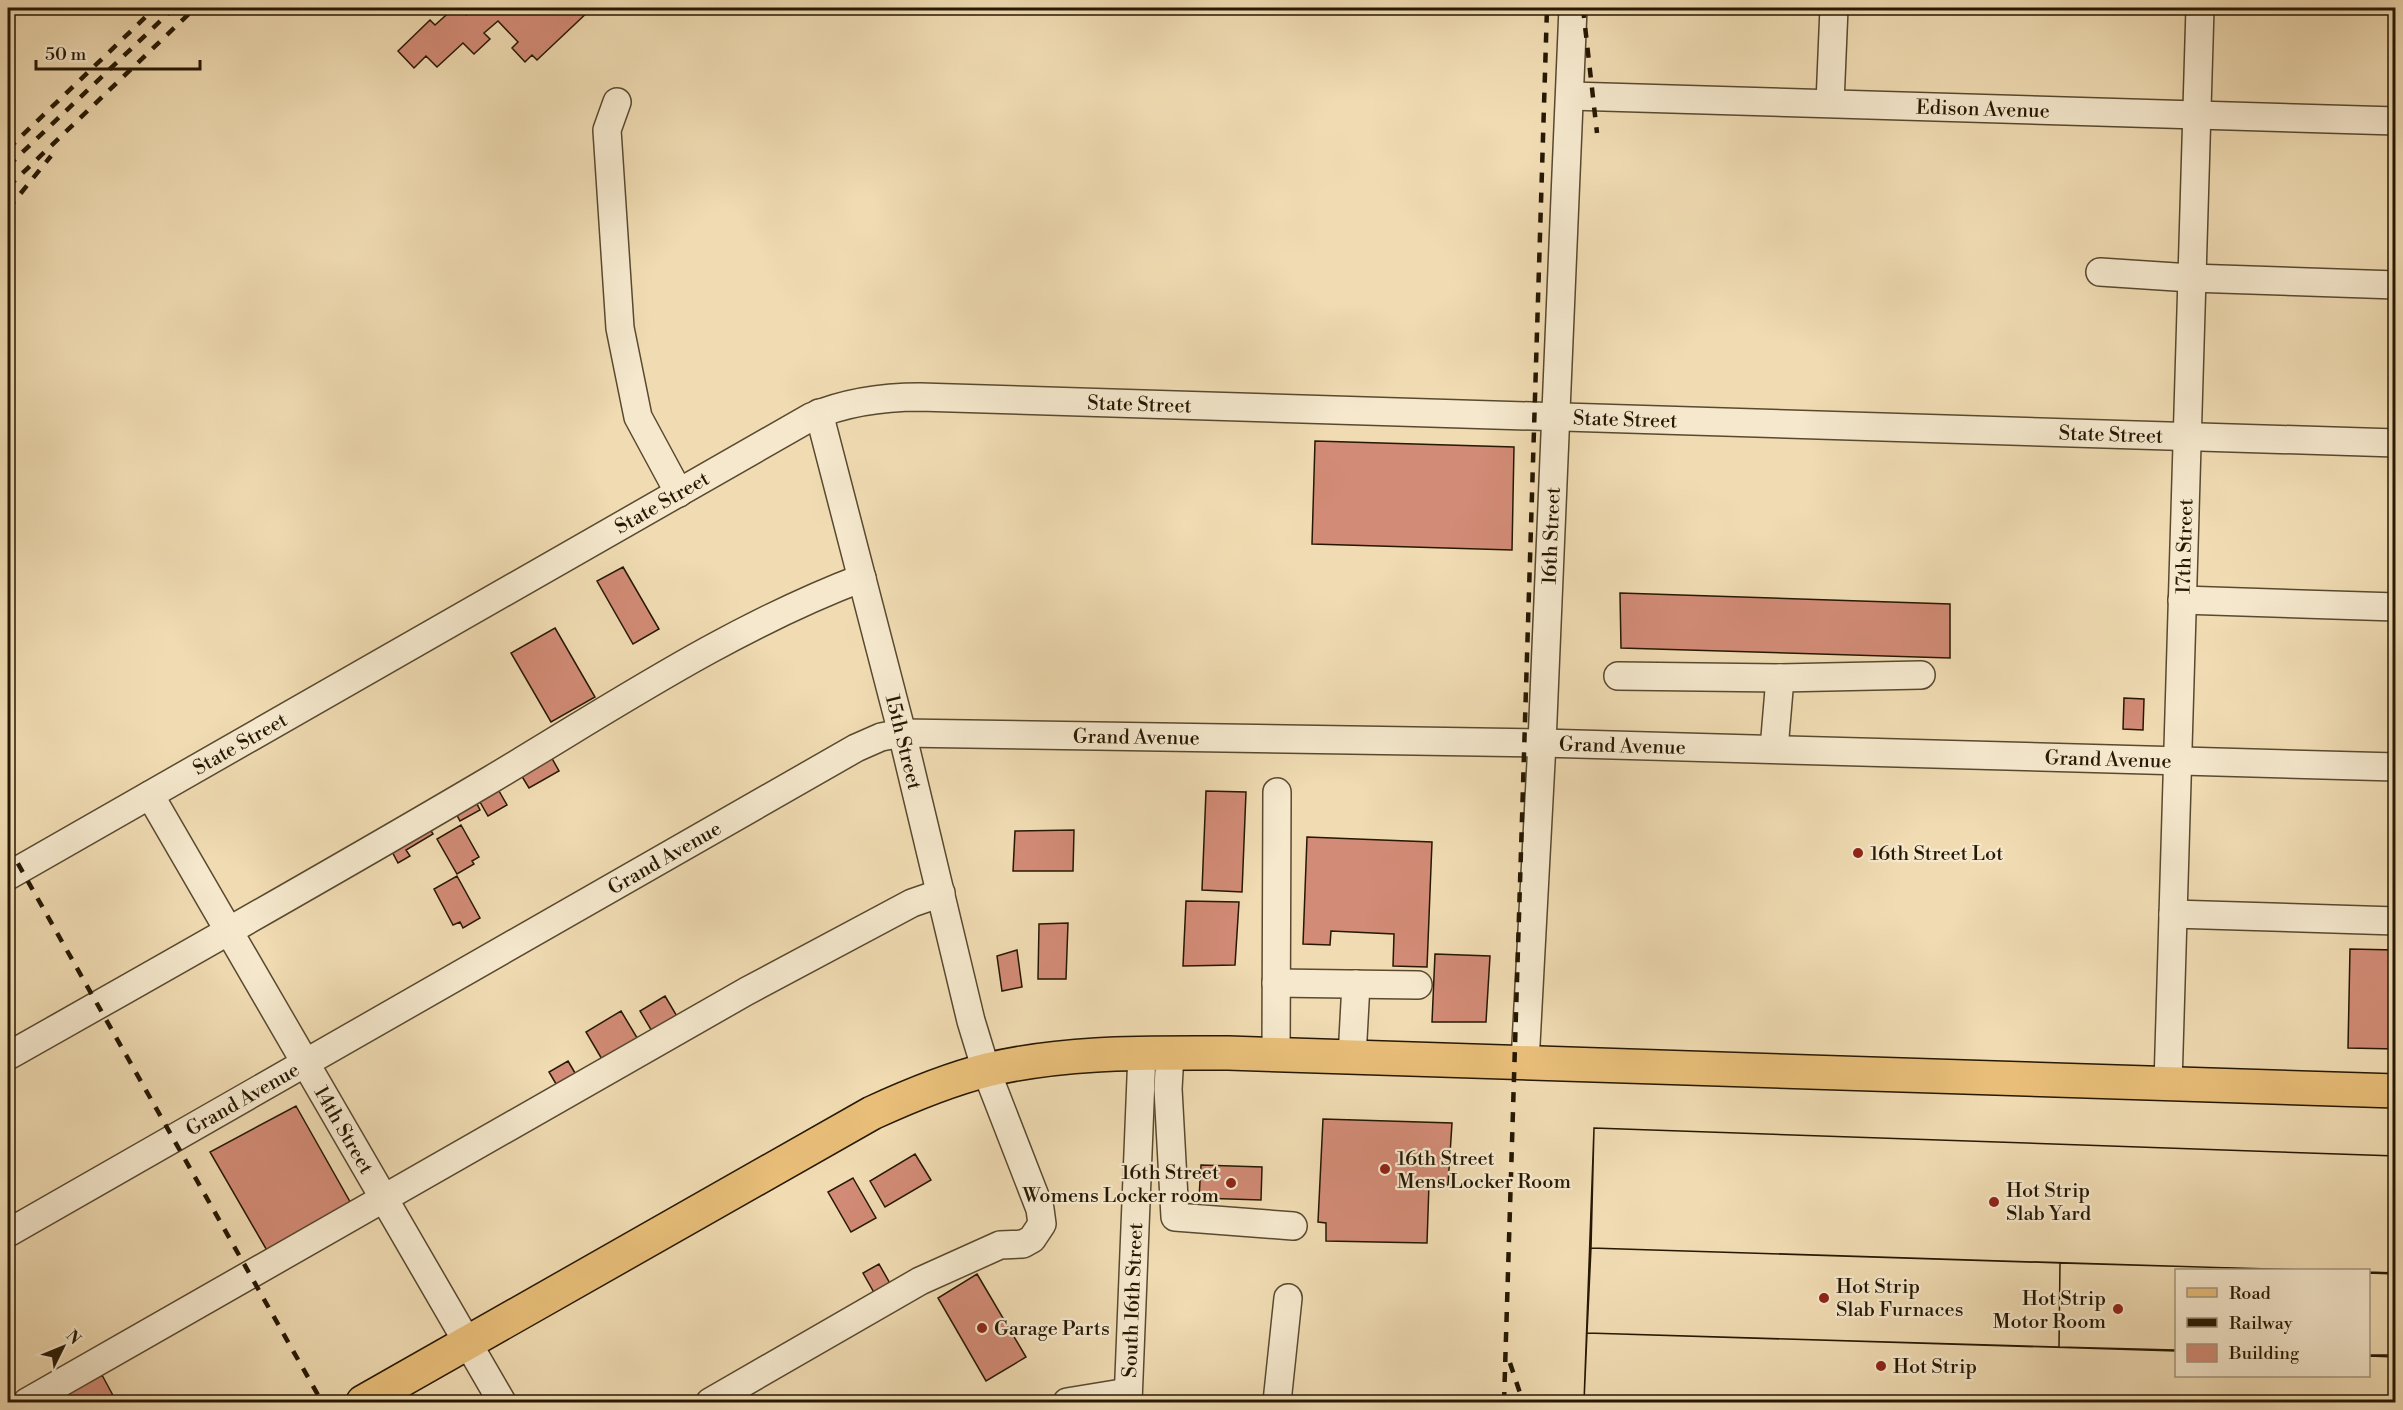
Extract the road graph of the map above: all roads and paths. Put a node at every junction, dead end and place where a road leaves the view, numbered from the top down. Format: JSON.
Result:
{"nodes":[{"id":1,"x":1573,"y":8,"type":"edge"},
{"id":2,"x":1834,"y":8,"type":"edge"},
{"id":3,"x":2200,"y":8,"type":"edge"},
{"id":4,"x":1571,"y":96,"type":"junction"},
{"id":5,"x":617,"y":102,"type":"dead end"},
{"id":6,"x":1830,"y":103,"type":"junction"},
{"id":7,"x":2196,"y":115,"type":"junction"},
{"id":8,"x":2396,"y":121,"type":"edge"},
{"id":9,"x":2100,"y":272,"type":"dead end"},
{"id":10,"x":2191,"y":278,"type":"junction"},
{"id":11,"x":2396,"y":285,"type":"edge"},
{"id":12,"x":819,"y":414,"type":"junction"},
{"id":13,"x":1556,"y":418,"type":"junction"},
{"id":14,"x":2187,"y":438,"type":"junction"},
{"id":15,"x":2396,"y":443,"type":"edge"},
{"id":16,"x":679,"y":493,"type":"junction"},
{"id":17,"x":862,"y":578,"type":"junction"},
{"id":18,"x":2182,"y":600,"type":"junction"},
{"id":19,"x":2396,"y":607,"type":"edge"},
{"id":20,"x":1921,"y":675,"type":"dead end"},
{"id":21,"x":1618,"y":676,"type":"dead end"},
{"id":22,"x":1780,"y":678,"type":"junction"},
{"id":23,"x":902,"y":733,"type":"junction"},
{"id":24,"x":1542,"y":742,"type":"junction"},
{"id":25,"x":1774,"y":749,"type":"junction"},
{"id":26,"x":2177,"y":760,"type":"junction"},
{"id":27,"x":2396,"y":766,"type":"edge"},
{"id":28,"x":1277,"y":792,"type":"dead end"},
{"id":29,"x":150,"y":795,"type":"junction"},
{"id":30,"x":8,"y":876,"type":"edge"},
{"id":31,"x":941,"y":893,"type":"junction"},
{"id":32,"x":2173,"y":914,"type":"junction"},
{"id":33,"x":2396,"y":921,"type":"edge"},
{"id":34,"x":228,"y":929,"type":"junction"},
{"id":35,"x":1276,"y":983,"type":"junction"},
{"id":36,"x":1356,"y":984,"type":"junction"},
{"id":37,"x":1418,"y":985,"type":"dead end"},
{"id":38,"x":1156,"y":1053,"type":"junction"},
{"id":39,"x":1276,"y":1055,"type":"junction"},
{"id":40,"x":8,"y":1056,"type":"edge"},
{"id":41,"x":1352,"y":1057,"type":"junction"},
{"id":42,"x":305,"y":1062,"type":"junction"},
{"id":43,"x":1524,"y":1063,"type":"junction"},
{"id":44,"x":986,"y":1070,"type":"junction"},
{"id":45,"x":2168,"y":1084,"type":"junction"},
{"id":46,"x":2396,"y":1091,"type":"edge"},
{"id":47,"x":384,"y":1199,"type":"junction"},
{"id":48,"x":1293,"y":1226,"type":"dead end"},
{"id":49,"x":8,"y":1233,"type":"edge"},
{"id":50,"x":1288,"y":1298,"type":"dead end"},
{"id":51,"x":467,"y":1343,"type":"junction"},
{"id":52,"x":1128,"y":1397,"type":"edge"},
{"id":53,"x":27,"y":1402,"type":"edge"},
{"id":54,"x":363,"y":1402,"type":"edge"},
{"id":55,"x":502,"y":1402,"type":"edge"},
{"id":56,"x":710,"y":1402,"type":"edge"},
{"id":57,"x":1067,"y":1402,"type":"edge"},
{"id":58,"x":1276,"y":1402,"type":"edge"}],
"edges":[{"from":1,"to":4,"type":"street","name":"16th Street"},
{"from":2,"to":6,"type":"street"},
{"from":3,"to":7,"type":"street","name":"17th Street"},
{"from":4,"to":6,"type":"street","name":"Edison Avenue"},
{"from":4,"to":13,"type":"street","name":"16th Street"},
{"from":5,"to":16,"type":"street"},
{"from":6,"to":7,"type":"street","name":"Edison Avenue"},
{"from":7,"to":8,"type":"street","name":"Edison Avenue"},
{"from":7,"to":10,"type":"street","name":"17th Street"},
{"from":9,"to":10,"type":"street"},
{"from":10,"to":11,"type":"street"},
{"from":10,"to":14,"type":"street","name":"17th Street"},
{"from":12,"to":13,"type":"street","name":"State Street"},
{"from":12,"to":16,"type":"street","name":"State Street"},
{"from":12,"to":17,"type":"street","name":"15th Street"},
{"from":13,"to":14,"type":"street","name":"State Street"},
{"from":13,"to":24,"type":"street","name":"16th Street"},
{"from":14,"to":15,"type":"street","name":"State Street"},
{"from":14,"to":18,"type":"street","name":"17th Street"},
{"from":16,"to":29,"type":"street","name":"State Street"},
{"from":17,"to":23,"type":"street","name":"15th Street"},
{"from":17,"to":34,"type":"street"},
{"from":18,"to":19,"type":"street"},
{"from":18,"to":26,"type":"street","name":"17th Street"},
{"from":20,"to":22,"type":"street"},
{"from":21,"to":22,"type":"street"},
{"from":22,"to":25,"type":"street"},
{"from":23,"to":24,"type":"street","name":"Grand Avenue"},
{"from":23,"to":31,"type":"street","name":"15th Street"},
{"from":23,"to":42,"type":"street","name":"Grand Avenue"},
{"from":24,"to":25,"type":"street","name":"Grand Avenue"},
{"from":24,"to":43,"type":"street","name":"16th Street"},
{"from":25,"to":26,"type":"street","name":"Grand Avenue"},
{"from":26,"to":27,"type":"street","name":"Grand Avenue"},
{"from":26,"to":32,"type":"street","name":"17th Street"},
{"from":28,"to":35,"type":"street"},
{"from":29,"to":30,"type":"street","name":"State Street"},
{"from":29,"to":34,"type":"street","name":"14th Street"},
{"from":31,"to":44,"type":"street","name":"15th Street"},
{"from":31,"to":47,"type":"street"},
{"from":32,"to":33,"type":"street"},
{"from":32,"to":45,"type":"street","name":"17th Street"},
{"from":34,"to":40,"type":"street"},
{"from":34,"to":42,"type":"street","name":"14th Street"},
{"from":35,"to":36,"type":"street"},
{"from":35,"to":39,"type":"street"},
{"from":36,"to":37,"type":"street"},
{"from":36,"to":41,"type":"street"},
{"from":38,"to":39,"type":"main road"},
{"from":38,"to":44,"type":"main road"},
{"from":38,"to":48,"type":"street"},
{"from":38,"to":52,"type":"street","name":"South 16th Street"},
{"from":39,"to":41,"type":"main road"},
{"from":41,"to":43,"type":"main road"},
{"from":42,"to":47,"type":"street","name":"14th Street"},
{"from":42,"to":49,"type":"street","name":"Grand Avenue"},
{"from":43,"to":45,"type":"main road"},
{"from":44,"to":51,"type":"main road"},
{"from":44,"to":56,"type":"street","name":"15th Street"},
{"from":45,"to":46,"type":"main road"},
{"from":47,"to":51,"type":"street","name":"14th Street"},
{"from":47,"to":53,"type":"street"},
{"from":50,"to":58,"type":"street"},
{"from":51,"to":54,"type":"main road"},
{"from":51,"to":55,"type":"street","name":"14th Street"},
{"from":52,"to":57,"type":"street"}]}
